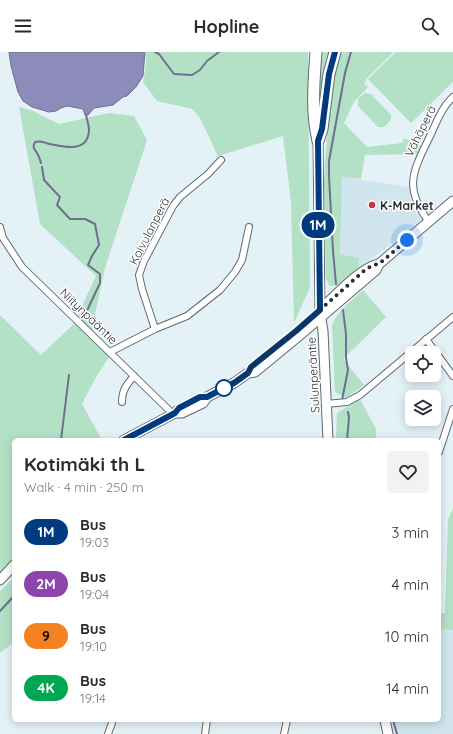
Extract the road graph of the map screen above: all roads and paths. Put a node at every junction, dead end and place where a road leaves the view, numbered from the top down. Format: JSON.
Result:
{"nodes":[{"id":1,"x":316,"y":52,"type":"edge"},
{"id":2,"x":335,"y":52,"type":"edge"},
{"id":3,"x":453,"y":97,"type":"edge"},
{"id":4,"x":318,"y":141,"type":"junction"},
{"id":5,"x":221,"y":160,"type":"dead end"},
{"id":6,"x":453,"y":201,"type":"edge"},
{"id":7,"x":428,"y":222,"type":"junction"},
{"id":8,"x":249,"y":226,"type":"dead end"},
{"id":9,"x":0,"y":228,"type":"edge"},
{"id":10,"x":1,"y":239,"type":"edge"},
{"id":11,"x":320,"y":313,"type":"junction"},
{"id":12,"x":453,"y":317,"type":"edge"},
{"id":13,"x":155,"y":329,"type":"junction"},
{"id":14,"x":426,"y":339,"type":"junction"},
{"id":15,"x":110,"y":352,"type":"junction"},
{"id":16,"x":134,"y":376,"type":"junction"},
{"id":17,"x":453,"y":376,"type":"edge"},
{"id":18,"x":122,"y":402,"type":"dead end"},
{"id":19,"x":326,"y":404,"type":"junction"},
{"id":20,"x":453,"y":408,"type":"edge"},
{"id":21,"x":174,"y":414,"type":"junction"},
{"id":22,"x":128,"y":438,"type":"edge"},
{"id":23,"x":328,"y":438,"type":"edge"},
{"id":24,"x":441,"y":446,"type":"edge"},
{"id":25,"x":12,"y":567,"type":"edge"},
{"id":26,"x":0,"y":580,"type":"edge"},
{"id":27,"x":112,"y":722,"type":"edge"},
{"id":28,"x":207,"y":722,"type":"edge"},
{"id":29,"x":287,"y":722,"type":"edge"},
{"id":30,"x":385,"y":722,"type":"edge"},
{"id":31,"x":108,"y":734,"type":"edge"},
{"id":32,"x":205,"y":734,"type":"edge"},
{"id":33,"x":284,"y":734,"type":"edge"},
{"id":34,"x":388,"y":734,"type":"edge"}],
"edges":[{"from":1,"to":4,"type":"highway"},
{"from":2,"to":4,"type":"highway"},
{"from":3,"to":7,"type":"street","name":"Vähäperä"},
{"from":4,"to":11,"type":"main road","name":"Sulunperäntie"},
{"from":5,"to":13,"type":"street","name":"Koivulanperä"},
{"from":6,"to":7,"type":"main road"},
{"from":7,"to":11,"type":"main road"},
{"from":8,"to":13,"type":"street"},
{"from":9,"to":10,"type":"street","name":"Niitynpääntie"},
{"from":10,"to":15,"type":"street","name":"Niitynpääntie"},
{"from":11,"to":19,"type":"main road","name":"Sulunperäntie"},
{"from":11,"to":21,"type":"main road"},
{"from":12,"to":14,"type":"street"},
{"from":13,"to":15,"type":"street"},
{"from":14,"to":17,"type":"street"},
{"from":14,"to":19,"type":"street"},
{"from":15,"to":16,"type":"street","name":"Niitynpääntie"},
{"from":16,"to":18,"type":"street"},
{"from":16,"to":21,"type":"street","name":"Niitynpääntie"},
{"from":19,"to":23,"type":"main road","name":"Sulunperäntie"},
{"from":20,"to":24,"type":"street"},
{"from":21,"to":22,"type":"main road"},
{"from":25,"to":26,"type":"main road"},
{"from":27,"to":31,"type":"street"},
{"from":28,"to":32,"type":"street"},
{"from":29,"to":33,"type":"street"},
{"from":30,"to":34,"type":"main road"}]}
